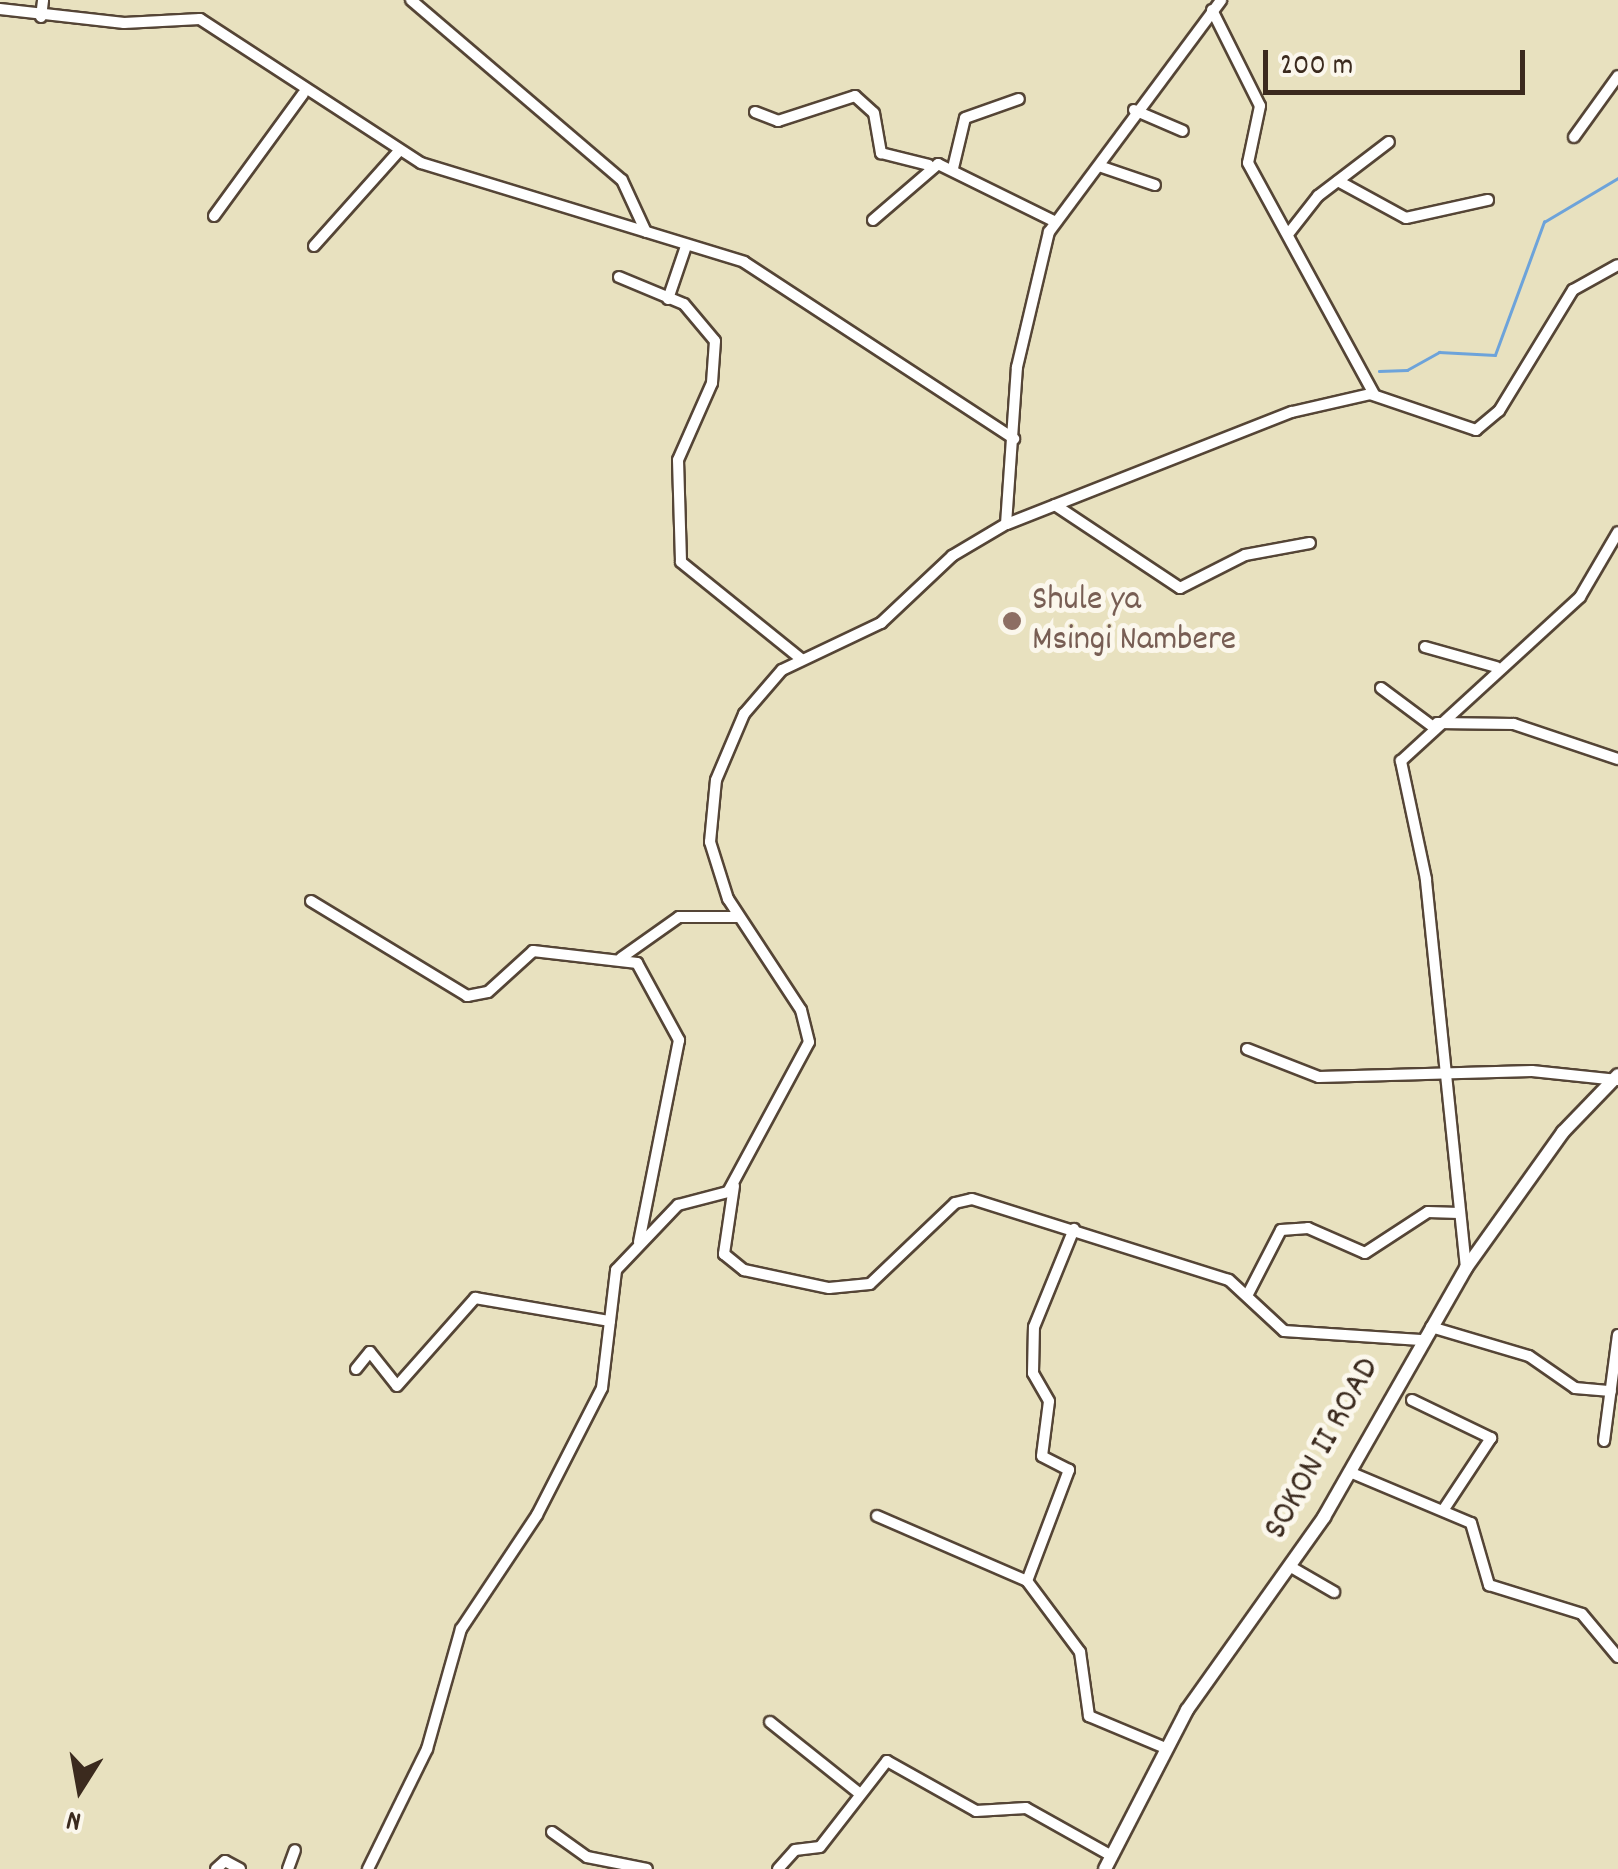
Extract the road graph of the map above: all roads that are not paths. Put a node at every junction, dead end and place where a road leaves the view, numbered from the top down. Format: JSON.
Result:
{"nodes":[{"id":1,"x":43,"y":0,"type":"edge"},
{"id":2,"x":411,"y":0,"type":"edge"},
{"id":3,"x":1221,"y":0,"type":"edge"},
{"id":4,"x":0,"y":8,"type":"edge"},
{"id":5,"x":1212,"y":10,"type":"junction"},
{"id":6,"x":41,"y":17,"type":"junction"},
{"id":7,"x":1618,"y":76,"type":"edge"},
{"id":8,"x":303,"y":94,"type":"junction"},
{"id":9,"x":1019,"y":99,"type":"dead end"},
{"id":10,"x":1134,"y":110,"type":"junction"},
{"id":11,"x":755,"y":112,"type":"dead end"},
{"id":12,"x":1183,"y":132,"type":"dead end"},
{"id":13,"x":1574,"y":138,"type":"dead end"},
{"id":14,"x":1390,"y":142,"type":"dead end"},
{"id":15,"x":400,"y":151,"type":"junction"},
{"id":16,"x":929,"y":165,"type":"junction"},
{"id":17,"x":1099,"y":166,"type":"junction"},
{"id":18,"x":953,"y":168,"type":"junction"},
{"id":19,"x":1338,"y":181,"type":"junction"},
{"id":20,"x":1155,"y":185,"type":"dead end"},
{"id":21,"x":1488,"y":200,"type":"dead end"},
{"id":22,"x":214,"y":216,"type":"dead end"},
{"id":23,"x":873,"y":220,"type":"dead end"},
{"id":24,"x":1054,"y":221,"type":"junction"},
{"id":25,"x":646,"y":232,"type":"junction"},
{"id":26,"x":1289,"y":233,"type":"junction"},
{"id":27,"x":314,"y":246,"type":"dead end"},
{"id":28,"x":686,"y":246,"type":"junction"},
{"id":29,"x":1618,"y":265,"type":"edge"},
{"id":30,"x":619,"y":277,"type":"dead end"},
{"id":31,"x":668,"y":299,"type":"junction"},
{"id":32,"x":1374,"y":394,"type":"junction"},
{"id":33,"x":1014,"y":439,"type":"junction"},
{"id":34,"x":1055,"y":505,"type":"junction"},
{"id":35,"x":1006,"y":524,"type":"junction"},
{"id":36,"x":1618,"y":532,"type":"edge"},
{"id":37,"x":1310,"y":542,"type":"dead end"},
{"id":38,"x":1425,"y":647,"type":"dead end"},
{"id":39,"x":801,"y":659,"type":"junction"},
{"id":40,"x":1496,"y":667,"type":"junction"},
{"id":41,"x":1380,"y":688,"type":"dead end"},
{"id":42,"x":1434,"y":724,"type":"junction"},
{"id":43,"x":1618,"y":760,"type":"edge"},
{"id":44,"x":311,"y":901,"type":"dead end"},
{"id":45,"x":738,"y":917,"type":"junction"},
{"id":46,"x":621,"y":958,"type":"junction"},
{"id":47,"x":1248,"y":1050,"type":"dead end"},
{"id":48,"x":1444,"y":1070,"type":"junction"},
{"id":49,"x":1617,"y":1078,"type":"edge"},
{"id":50,"x":735,"y":1181,"type":"junction"},
{"id":51,"x":1459,"y":1212,"type":"junction"},
{"id":52,"x":1074,"y":1228,"type":"junction"},
{"id":53,"x":639,"y":1243,"type":"junction"},
{"id":54,"x":1466,"y":1268,"type":"junction"},
{"id":55,"x":1248,"y":1294,"type":"junction"},
{"id":56,"x":610,"y":1322,"type":"junction"},
{"id":57,"x":1430,"y":1327,"type":"junction"},
{"id":58,"x":1618,"y":1335,"type":"edge"},
{"id":59,"x":1421,"y":1340,"type":"junction"},
{"id":60,"x":356,"y":1368,"type":"dead end"},
{"id":61,"x":1613,"y":1394,"type":"edge"},
{"id":62,"x":1412,"y":1400,"type":"dead end"},
{"id":63,"x":1604,"y":1441,"type":"dead end"},
{"id":64,"x":1352,"y":1472,"type":"junction"},
{"id":65,"x":1444,"y":1510,"type":"junction"},
{"id":66,"x":877,"y":1516,"type":"dead end"},
{"id":67,"x":1291,"y":1568,"type":"junction"},
{"id":68,"x":1027,"y":1581,"type":"junction"},
{"id":69,"x":1334,"y":1592,"type":"dead end"},
{"id":70,"x":1618,"y":1657,"type":"edge"},
{"id":71,"x":770,"y":1722,"type":"dead end"},
{"id":72,"x":1165,"y":1748,"type":"junction"},
{"id":73,"x":859,"y":1793,"type":"junction"},
{"id":74,"x":552,"y":1832,"type":"dead end"},
{"id":75,"x":295,"y":1850,"type":"dead end"},
{"id":76,"x":1112,"y":1856,"type":"junction"},
{"id":77,"x":216,"y":1869,"type":"edge"},
{"id":78,"x":240,"y":1869,"type":"edge"},
{"id":79,"x":288,"y":1869,"type":"edge"},
{"id":80,"x":368,"y":1869,"type":"edge"},
{"id":81,"x":647,"y":1869,"type":"edge"},
{"id":82,"x":778,"y":1869,"type":"edge"},
{"id":83,"x":1105,"y":1869,"type":"edge"}],
"edges":[{"from":1,"to":6,"type":"street"},
{"from":2,"to":25,"type":"street"},
{"from":3,"to":5,"type":"street"},
{"from":4,"to":6,"type":"street"},
{"from":5,"to":10,"type":"street"},
{"from":5,"to":26,"type":"street"},
{"from":6,"to":8,"type":"street"},
{"from":7,"to":13,"type":"street"},
{"from":8,"to":15,"type":"street"},
{"from":8,"to":22,"type":"street"},
{"from":9,"to":18,"type":"street"},
{"from":10,"to":12,"type":"street"},
{"from":10,"to":17,"type":"street"},
{"from":11,"to":16,"type":"street"},
{"from":14,"to":19,"type":"street"},
{"from":15,"to":25,"type":"street"},
{"from":15,"to":27,"type":"street"},
{"from":16,"to":18,"type":"street"},
{"from":16,"to":23,"type":"street"},
{"from":17,"to":20,"type":"street"},
{"from":17,"to":24,"type":"street"},
{"from":18,"to":24,"type":"street"},
{"from":19,"to":21,"type":"street"},
{"from":19,"to":26,"type":"street"},
{"from":24,"to":33,"type":"street"},
{"from":25,"to":28,"type":"street"},
{"from":26,"to":32,"type":"street"},
{"from":28,"to":31,"type":"street"},
{"from":28,"to":33,"type":"street"},
{"from":29,"to":32,"type":"street"},
{"from":30,"to":31,"type":"street"},
{"from":31,"to":39,"type":"street"},
{"from":32,"to":34,"type":"street"},
{"from":33,"to":35,"type":"street"},
{"from":34,"to":35,"type":"street"},
{"from":34,"to":37,"type":"street"},
{"from":35,"to":39,"type":"street"},
{"from":36,"to":40,"type":"street"},
{"from":38,"to":40,"type":"street"},
{"from":39,"to":45,"type":"street"},
{"from":40,"to":42,"type":"street"},
{"from":41,"to":42,"type":"street"},
{"from":42,"to":43,"type":"street"},
{"from":42,"to":48,"type":"street"},
{"from":44,"to":46,"type":"street"},
{"from":45,"to":46,"type":"street"},
{"from":45,"to":50,"type":"street"},
{"from":46,"to":53,"type":"street"},
{"from":47,"to":48,"type":"street"},
{"from":48,"to":49,"type":"street"},
{"from":48,"to":51,"type":"street"},
{"from":49,"to":54,"type":"street","name":"SOKON II ROAD"},
{"from":50,"to":52,"type":"street"},
{"from":50,"to":53,"type":"street"},
{"from":51,"to":54,"type":"street"},
{"from":51,"to":55,"type":"street"},
{"from":52,"to":55,"type":"street"},
{"from":52,"to":68,"type":"street"},
{"from":53,"to":56,"type":"street"},
{"from":54,"to":57,"type":"street","name":"SOKON II ROAD"},
{"from":55,"to":59,"type":"street"},
{"from":56,"to":60,"type":"street"},
{"from":56,"to":80,"type":"street"},
{"from":57,"to":59,"type":"street","name":"SOKON II ROAD"},
{"from":57,"to":61,"type":"street"},
{"from":58,"to":61,"type":"street"},
{"from":59,"to":64,"type":"street","name":"SOKON II ROAD"},
{"from":61,"to":63,"type":"street"},
{"from":62,"to":65,"type":"street"},
{"from":64,"to":65,"type":"street"},
{"from":64,"to":67,"type":"street","name":"SOKON II ROAD"},
{"from":65,"to":70,"type":"street"},
{"from":66,"to":68,"type":"street"},
{"from":67,"to":69,"type":"street"},
{"from":67,"to":72,"type":"street","name":"SOKON II ROAD"},
{"from":68,"to":72,"type":"street"},
{"from":71,"to":73,"type":"street"},
{"from":72,"to":76,"type":"street","name":"SOKON II ROAD"},
{"from":73,"to":76,"type":"street"},
{"from":73,"to":82,"type":"street"},
{"from":74,"to":81,"type":"street"},
{"from":75,"to":79,"type":"street"},
{"from":76,"to":83,"type":"street","name":"SOKON II ROAD"},
{"from":77,"to":78,"type":"street"}]}
